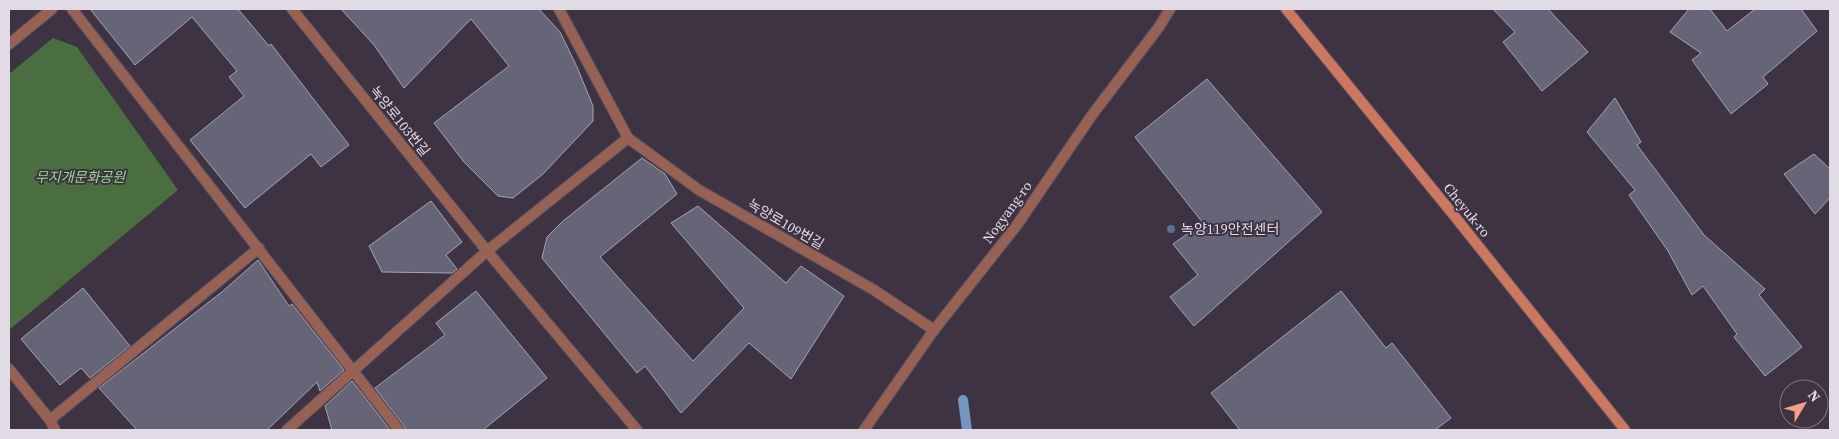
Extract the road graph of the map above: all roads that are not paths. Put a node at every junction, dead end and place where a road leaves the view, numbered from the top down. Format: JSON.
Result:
{"nodes":[{"id":1,"x":52,"y":9,"type":"edge"},
{"id":2,"x":72,"y":9,"type":"edge"},
{"id":3,"x":292,"y":9,"type":"edge"},
{"id":4,"x":559,"y":9,"type":"edge"},
{"id":5,"x":1170,"y":9,"type":"edge"},
{"id":6,"x":1286,"y":9,"type":"edge"},
{"id":7,"x":9,"y":44,"type":"edge"},
{"id":8,"x":628,"y":138,"type":"junction"},
{"id":9,"x":259,"y":248,"type":"junction"},
{"id":10,"x":487,"y":251,"type":"junction"},
{"id":11,"x":934,"y":330,"type":"junction"},
{"id":12,"x":9,"y":369,"type":"edge"},
{"id":13,"x":354,"y":370,"type":"junction"},
{"id":14,"x":50,"y":420,"type":"junction"},
{"id":15,"x":55,"y":430,"type":"edge"},
{"id":16,"x":287,"y":430,"type":"edge"},
{"id":17,"x":399,"y":430,"type":"edge"},
{"id":18,"x":637,"y":430,"type":"edge"},
{"id":19,"x":864,"y":430,"type":"edge"},
{"id":20,"x":1625,"y":430,"type":"edge"}],
"edges":[{"from":1,"to":7,"type":"street"},
{"from":2,"to":9,"type":"street"},
{"from":3,"to":10,"type":"street","name":"녹양로103번길"},
{"from":4,"to":8,"type":"street"},
{"from":5,"to":11,"type":"street","name":"Nogyang-ro"},
{"from":6,"to":20,"type":"street","name":"Cheyuk-ro"},
{"from":8,"to":10,"type":"street"},
{"from":8,"to":11,"type":"street","name":"녹양로109번길"},
{"from":9,"to":13,"type":"street"},
{"from":9,"to":14,"type":"street"},
{"from":10,"to":13,"type":"street"},
{"from":10,"to":18,"type":"street","name":"녹양로103번길"},
{"from":11,"to":19,"type":"street","name":"Nogyang-ro"},
{"from":12,"to":14,"type":"street"},
{"from":13,"to":16,"type":"street"},
{"from":13,"to":17,"type":"street"},
{"from":14,"to":15,"type":"street"}]}
